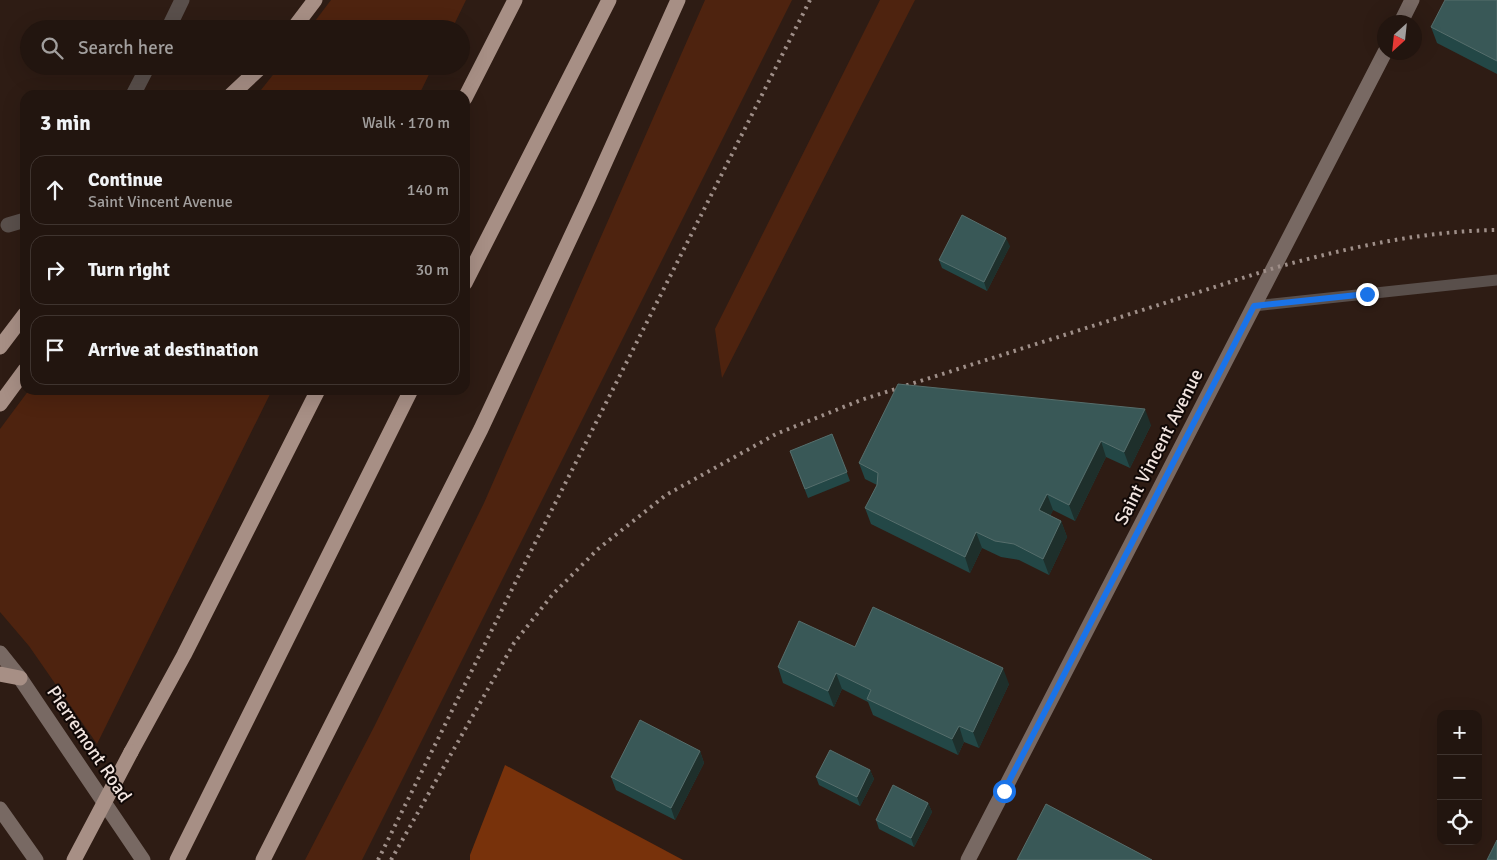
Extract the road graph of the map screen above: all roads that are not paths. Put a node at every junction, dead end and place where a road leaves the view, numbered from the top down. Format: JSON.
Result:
{"nodes":[{"id":1,"x":182,"y":0,"type":"edge"},
{"id":2,"x":315,"y":0,"type":"edge"},
{"id":3,"x":515,"y":0,"type":"edge"},
{"id":4,"x":609,"y":0,"type":"edge"},
{"id":5,"x":678,"y":0,"type":"edge"},
{"id":6,"x":1412,"y":0,"type":"edge"},
{"id":7,"x":1404,"y":15,"type":"edge"},
{"id":8,"x":172,"y":20,"type":"edge"},
{"id":9,"x":300,"y":20,"type":"edge"},
{"id":10,"x":1381,"y":60,"type":"edge"},
{"id":11,"x":143,"y":75,"type":"edge"},
{"id":12,"x":253,"y":75,"type":"edge"},
{"id":13,"x":256,"y":75,"type":"edge"},
{"id":14,"x":136,"y":90,"type":"edge"},
{"id":15,"x":237,"y":90,"type":"edge"},
{"id":16,"x":245,"y":90,"type":"edge"},
{"id":17,"x":469,"y":90,"type":"edge"},
{"id":18,"x":20,"y":221,"type":"edge"},
{"id":19,"x":8,"y":225,"type":"dead end"},
{"id":20,"x":470,"y":273,"type":"edge"},
{"id":21,"x":1497,"y":280,"type":"edge"},
{"id":22,"x":1254,"y":306,"type":"junction"},
{"id":23,"x":20,"y":321,"type":"edge"},
{"id":24,"x":0,"y":347,"type":"edge"},
{"id":25,"x":20,"y":377,"type":"edge"},
{"id":26,"x":315,"y":395,"type":"edge"},
{"id":27,"x":409,"y":395,"type":"edge"},
{"id":28,"x":0,"y":404,"type":"edge"},
{"id":29,"x":0,"y":653,"type":"edge"},
{"id":30,"x":0,"y":674,"type":"edge"},
{"id":31,"x":20,"y":678,"type":"junction"},
{"id":32,"x":0,"y":809,"type":"edge"},
{"id":33,"x":264,"y":859,"type":"edge"},
{"id":34,"x":36,"y":860,"type":"edge"},
{"id":35,"x":74,"y":860,"type":"edge"},
{"id":36,"x":143,"y":860,"type":"edge"},
{"id":37,"x":177,"y":860,"type":"edge"},
{"id":38,"x":968,"y":860,"type":"edge"}],
"edges":[{"from":1,"to":8,"type":"street"},
{"from":2,"to":9,"type":"highway"},
{"from":3,"to":17,"type":"highway"},
{"from":4,"to":20,"type":"highway"},
{"from":5,"to":33,"type":"highway"},
{"from":6,"to":7,"type":"street"},
{"from":10,"to":22,"type":"street","name":"Saint Vincent Avenue"},
{"from":11,"to":14,"type":"street"},
{"from":12,"to":15,"type":"highway"},
{"from":13,"to":16,"type":"highway"},
{"from":18,"to":19,"type":"street"},
{"from":21,"to":22,"type":"lane"},
{"from":22,"to":38,"type":"street","name":"Saint Vincent Avenue"},
{"from":23,"to":24,"type":"highway"},
{"from":25,"to":28,"type":"highway"},
{"from":26,"to":35,"type":"highway","bridge":true},
{"from":27,"to":37,"type":"highway"},
{"from":29,"to":31,"type":"street","name":"Pierremont Road"},
{"from":30,"to":31,"type":"highway"},
{"from":31,"to":36,"type":"street","name":"Pierremont Road"},
{"from":32,"to":34,"type":"street"}]}
